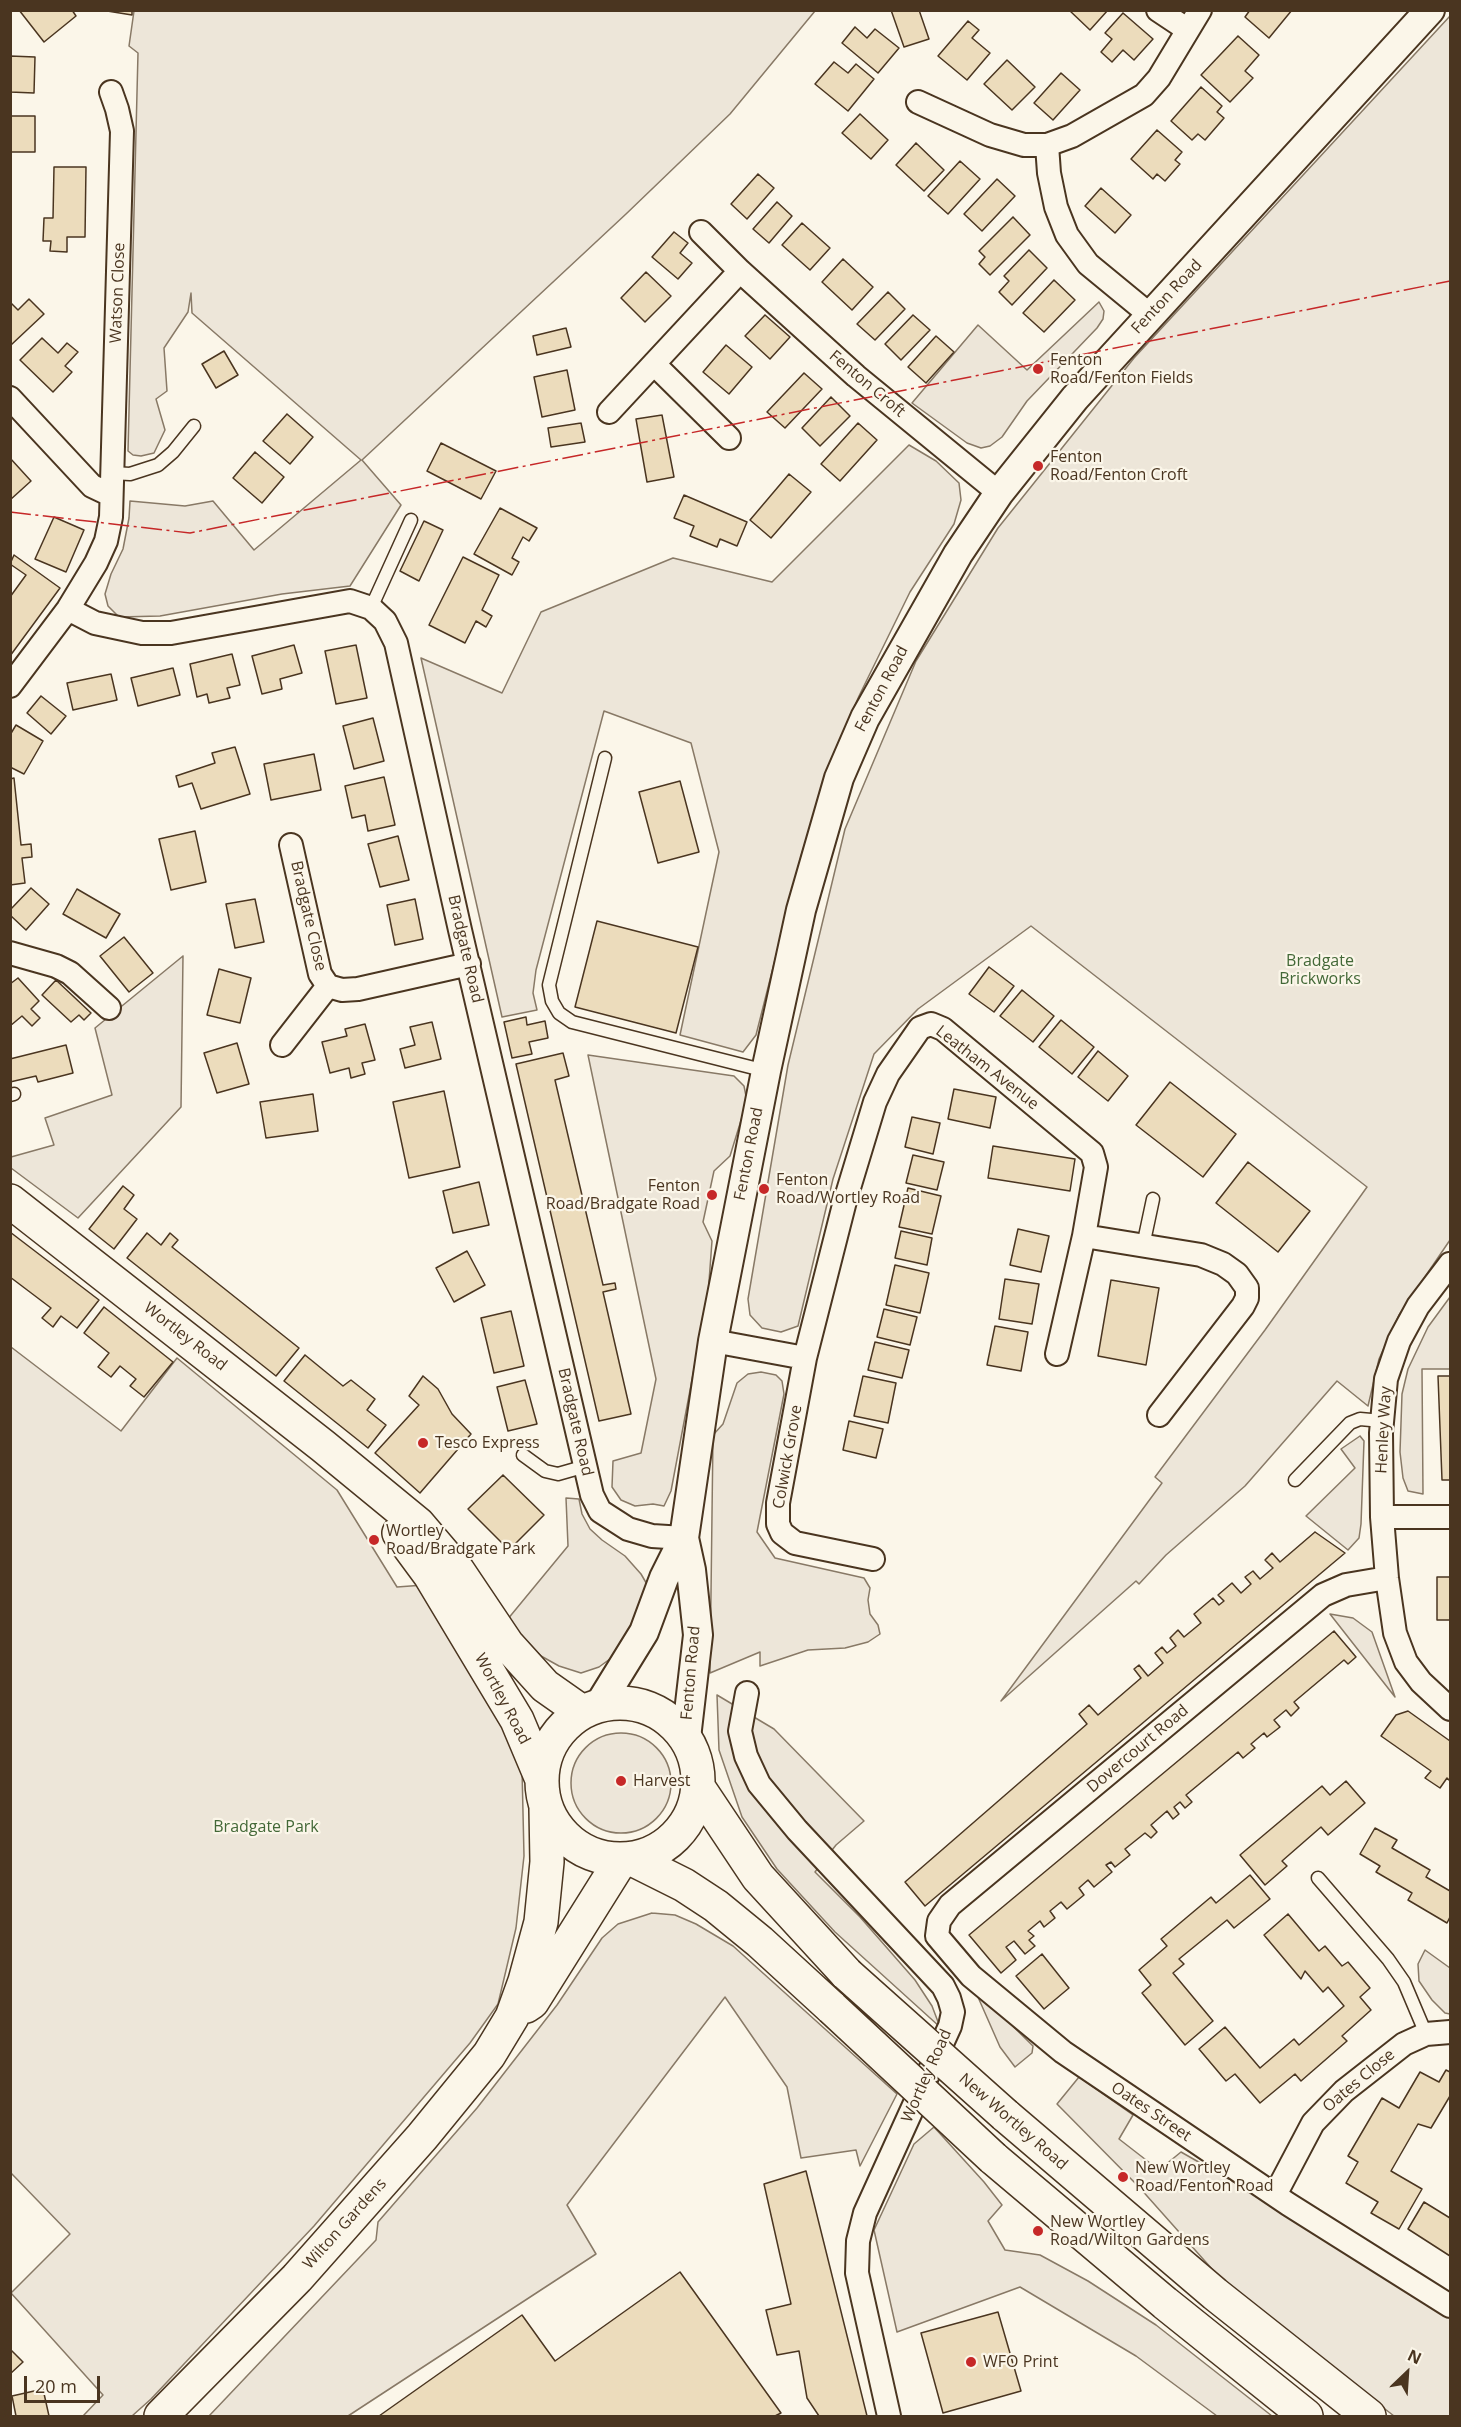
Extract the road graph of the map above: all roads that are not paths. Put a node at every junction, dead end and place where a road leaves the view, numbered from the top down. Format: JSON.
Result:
{"nodes":[{"id":1,"x":1158,"y":10,"type":"edge"},
{"id":2,"x":1200,"y":10,"type":"edge"},
{"id":3,"x":1430,"y":10,"type":"edge"},
{"id":4,"x":1188,"y":30,"type":"junction"},
{"id":5,"x":111,"y":92,"type":"dead end"},
{"id":6,"x":918,"y":102,"type":"dead end"},
{"id":7,"x":1047,"y":145,"type":"junction"},
{"id":8,"x":701,"y":232,"type":"dead end"},
{"id":9,"x":740,"y":271,"type":"junction"},
{"id":10,"x":1150,"y":315,"type":"junction"},
{"id":11,"x":654,"y":364,"type":"junction"},
{"id":12,"x":10,"y":398,"type":"edge"},
{"id":13,"x":609,"y":412,"type":"dead end"},
{"id":14,"x":194,"y":426,"type":"dead end"},
{"id":15,"x":729,"y":438,"type":"dead end"},
{"id":16,"x":111,"y":484,"type":"junction"},
{"id":17,"x":999,"y":493,"type":"junction"},
{"id":18,"x":411,"y":520,"type":"dead end"},
{"id":19,"x":371,"y":608,"type":"junction"},
{"id":20,"x":68,"y":609,"type":"junction"},
{"id":21,"x":10,"y":686,"type":"edge"},
{"id":22,"x":605,"y":758,"type":"dead end"},
{"id":23,"x":291,"y":845,"type":"dead end"},
{"id":24,"x":10,"y":953,"type":"edge"},
{"id":25,"x":468,"y":964,"type":"junction"},
{"id":26,"x":328,"y":986,"type":"junction"},
{"id":27,"x":109,"y":1008,"type":"dead end"},
{"id":28,"x":282,"y":1045,"type":"dead end"},
{"id":29,"x":766,"y":1071,"type":"junction"},
{"id":30,"x":1153,"y":1199,"type":"dead end"},
{"id":31,"x":10,"y":1201,"type":"edge"},
{"id":32,"x":1084,"y":1236,"type":"junction"},
{"id":33,"x":1143,"y":1246,"type":"junction"},
{"id":34,"x":1450,"y":1264,"type":"edge"},
{"id":35,"x":713,"y":1341,"type":"junction"},
{"id":36,"x":1057,"y":1354,"type":"dead end"},
{"id":37,"x":805,"y":1358,"type":"junction"},
{"id":38,"x":1159,"y":1415,"type":"dead end"},
{"id":39,"x":1382,"y":1421,"type":"junction"},
{"id":40,"x":523,"y":1455,"type":"dead end"},
{"id":41,"x":586,"y":1466,"type":"junction"},
{"id":42,"x":357,"y":1475,"type":"junction"},
{"id":43,"x":1295,"y":1480,"type":"dead end"},
{"id":44,"x":1382,"y":1517,"type":"junction"},
{"id":45,"x":1450,"y":1517,"type":"edge"},
{"id":46,"x":684,"y":1538,"type":"junction"},
{"id":47,"x":873,"y":1559,"type":"dead end"},
{"id":48,"x":1387,"y":1578,"type":"junction"},
{"id":49,"x":747,"y":1693,"type":"dead end"},
{"id":50,"x":591,"y":1708,"type":"junction"},
{"id":51,"x":1450,"y":1709,"type":"edge"},
{"id":52,"x":686,"y":1738,"type":"junction"},
{"id":53,"x":541,"y":1777,"type":"junction"},
{"id":54,"x":698,"y":1787,"type":"junction"},
{"id":55,"x":546,"y":1809,"type":"junction"},
{"id":56,"x":626,"y":1859,"type":"junction"},
{"id":57,"x":1318,"y":1878,"type":"dead end"},
{"id":58,"x":955,"y":1958,"type":"joint"},
{"id":59,"x":512,"y":2017,"type":"junction"},
{"id":60,"x":1450,"y":2032,"type":"edge"},
{"id":61,"x":1426,"y":2034,"type":"junction"},
{"id":62,"x":1275,"y":2195,"type":"junction"},
{"id":63,"x":1450,"y":2306,"type":"edge"},
{"id":64,"x":161,"y":2416,"type":"edge"},
{"id":65,"x":889,"y":2416,"type":"edge"},
{"id":66,"x":1306,"y":2416,"type":"edge"},
{"id":67,"x":1369,"y":2416,"type":"edge"}],
"edges":[{"from":1,"to":4,"type":"street"},
{"from":2,"to":4,"type":"street"},
{"from":3,"to":10,"type":"street","name":"Fenton Road"},
{"from":4,"to":7,"type":"street"},
{"from":5,"to":16,"type":"street","name":"Watson Close"},
{"from":6,"to":7,"type":"street"},
{"from":7,"to":10,"type":"street"},
{"from":8,"to":9,"type":"street","name":"Fenton Croft"},
{"from":9,"to":11,"type":"street"},
{"from":9,"to":17,"type":"street","name":"Fenton Croft"},
{"from":10,"to":17,"type":"street","name":"Fenton Road"},
{"from":11,"to":13,"type":"street"},
{"from":11,"to":15,"type":"street"},
{"from":12,"to":16,"type":"street"},
{"from":14,"to":16,"type":"lane"},
{"from":16,"to":20,"type":"street","name":"Watson Close"},
{"from":17,"to":29,"type":"street","name":"Fenton Road"},
{"from":18,"to":19,"type":"lane"},
{"from":19,"to":20,"type":"street"},
{"from":19,"to":25,"type":"street","name":"Bradgate Road"},
{"from":20,"to":21,"type":"street","name":"Watson Close"},
{"from":22,"to":29,"type":"lane"},
{"from":23,"to":26,"type":"street","name":"Bradgate Close"},
{"from":24,"to":27,"type":"street"},
{"from":25,"to":26,"type":"street","name":"Bradgate Close"},
{"from":25,"to":41,"type":"street","name":"Bradgate Road"},
{"from":26,"to":28,"type":"street","name":"Bradgate Close"},
{"from":29,"to":35,"type":"street","name":"Fenton Road"},
{"from":30,"to":33,"type":"lane"},
{"from":31,"to":42,"type":"main road","name":"Wortley Road"},
{"from":32,"to":33,"type":"street"},
{"from":32,"to":36,"type":"street","name":"Leatham Avenue"},
{"from":32,"to":37,"type":"street","name":"Leatham Avenue"},
{"from":33,"to":38,"type":"street"},
{"from":34,"to":39,"type":"street","name":"Henley Way"},
{"from":35,"to":37,"type":"street"},
{"from":35,"to":46,"type":"street","name":"Fenton Road"},
{"from":37,"to":47,"type":"street","name":"Colwick Grove"},
{"from":39,"to":43,"type":"lane"},
{"from":39,"to":44,"type":"street","name":"Henley Way"},
{"from":40,"to":41,"type":"lane"},
{"from":41,"to":46,"type":"street","name":"Bradgate Road"},
{"from":42,"to":50,"type":"main road","name":"Wortley Road"},
{"from":42,"to":53,"type":"main road","name":"Wortley Road"},
{"from":44,"to":45,"type":"street"},
{"from":44,"to":48,"type":"street","name":"Henley Way"},
{"from":46,"to":50,"type":"street","name":"Fenton Road"},
{"from":46,"to":52,"type":"street","name":"Fenton Road"},
{"from":48,"to":51,"type":"street","name":"Henley Way"},
{"from":48,"to":58,"type":"street","name":"Dovercourt Road"},
{"from":49,"to":65,"type":"street","name":"Wortley Road"},
{"from":50,"to":52,"type":"main road"},
{"from":50,"to":53,"type":"main road"},
{"from":52,"to":54,"type":"main road"},
{"from":53,"to":55,"type":"main road"},
{"from":54,"to":56,"type":"main road"},
{"from":54,"to":67,"type":"main road","name":"New Wortley Road","bridge":true},
{"from":55,"to":56,"type":"main road"},
{"from":55,"to":59,"type":"main road","name":"Wilton Gardens"},
{"from":56,"to":59,"type":"main road","name":"Wilton Gardens"},
{"from":56,"to":66,"type":"main road","bridge":true},
{"from":57,"to":61,"type":"lane"},
{"from":58,"to":62,"type":"street","name":"Oates Street"},
{"from":59,"to":64,"type":"main road","name":"Wilton Gardens"},
{"from":60,"to":61,"type":"street","name":"Oates Close"},
{"from":61,"to":62,"type":"street","name":"Oates Close"},
{"from":62,"to":63,"type":"street","name":"Oates Street"}]}
